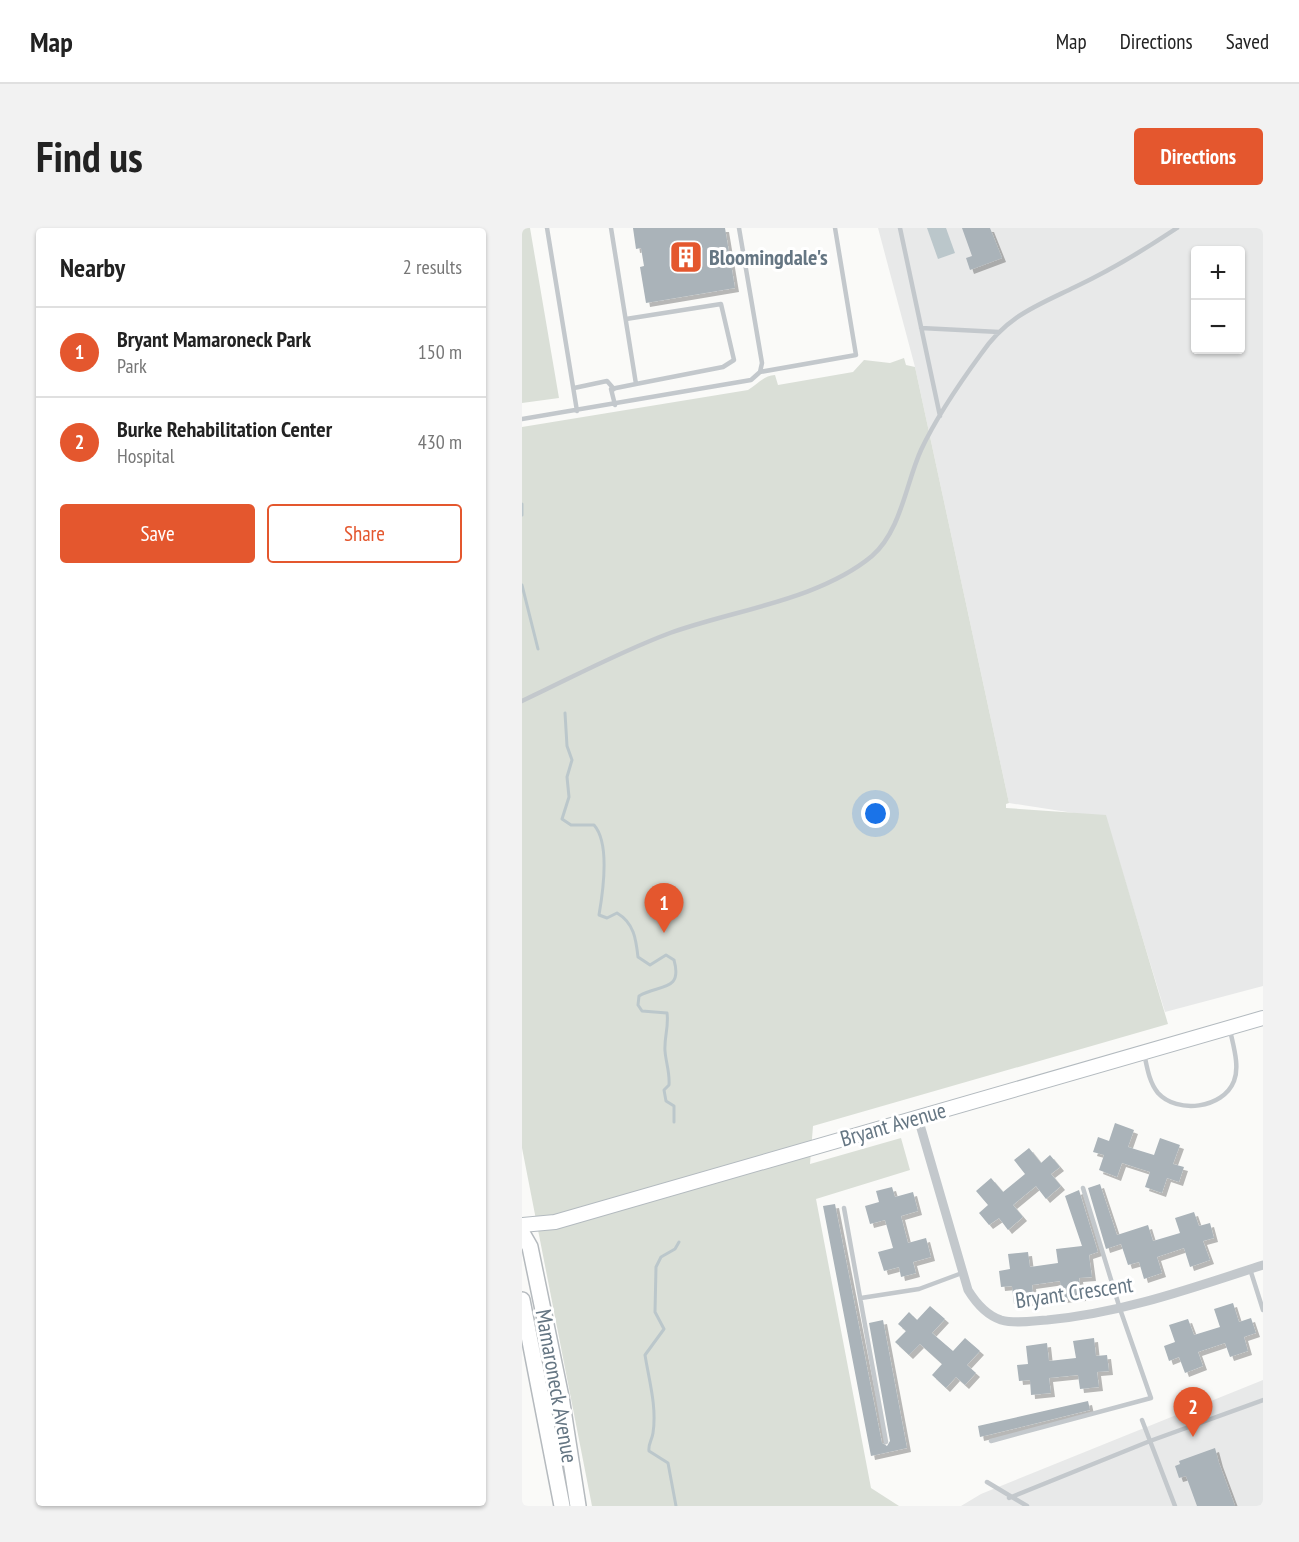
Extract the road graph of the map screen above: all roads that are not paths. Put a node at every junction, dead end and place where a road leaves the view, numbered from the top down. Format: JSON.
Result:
{"nodes":[{"id":1,"x":547,"y":228,"type":"edge"},
{"id":2,"x":611,"y":228,"type":"edge"},
{"id":3,"x":739,"y":228,"type":"edge"},
{"id":4,"x":835,"y":228,"type":"edge"},
{"id":5,"x":900,"y":228,"type":"edge"},
{"id":6,"x":1177,"y":228,"type":"edge"},
{"id":7,"x":626,"y":319,"type":"junction"},
{"id":8,"x":921,"y":328,"type":"junction"},
{"id":9,"x":999,"y":332,"type":"junction"},
{"id":10,"x":760,"y":372,"type":"junction"},
{"id":11,"x":636,"y":384,"type":"junction"},
{"id":12,"x":574,"y":388,"type":"junction"},
{"id":13,"x":614,"y":388,"type":"junction"},
{"id":14,"x":615,"y":405,"type":"junction"},
{"id":15,"x":577,"y":411,"type":"junction"},
{"id":16,"x":940,"y":416,"type":"junction"},
{"id":17,"x":522,"y":419,"type":"edge"},
{"id":18,"x":522,"y":701,"type":"edge"},
{"id":19,"x":1263,"y":1018,"type":"edge"},
{"id":20,"x":1229,"y":1027,"type":"junction"},
{"id":21,"x":1143,"y":1051,"type":"junction"},
{"id":22,"x":918,"y":1118,"type":"junction"},
{"id":23,"x":1083,"y":1188,"type":"dead end"},
{"id":24,"x":844,"y":1208,"type":"dead end"},
{"id":25,"x":522,"y":1225,"type":"edge"},
{"id":26,"x":522,"y":1233,"type":"edge"},
{"id":27,"x":1263,"y":1264,"type":"edge"},
{"id":28,"x":1250,"y":1269,"type":"junction"},
{"id":29,"x":962,"y":1273,"type":"junction"},
{"id":30,"x":861,"y":1298,"type":"junction"},
{"id":31,"x":522,"y":1300,"type":"edge"},
{"id":32,"x":1120,"y":1309,"type":"junction"},
{"id":33,"x":1263,"y":1310,"type":"edge"},
{"id":34,"x":1263,"y":1400,"type":"edge"},
{"id":35,"x":1142,"y":1420,"type":"dead end"},
{"id":36,"x":991,"y":1441,"type":"dead end"},
{"id":37,"x":1150,"y":1441,"type":"junction"},
{"id":38,"x":886,"y":1442,"type":"dead end"},
{"id":39,"x":987,"y":1482,"type":"dead end"},
{"id":40,"x":1009,"y":1498,"type":"junction"},
{"id":41,"x":562,"y":1506,"type":"edge"},
{"id":42,"x":578,"y":1506,"type":"edge"},
{"id":43,"x":1027,"y":1506,"type":"edge"},
{"id":44,"x":1175,"y":1506,"type":"edge"}],
"edges":[{"from":1,"to":12,"type":"lane"},
{"from":2,"to":7,"type":"lane"},
{"from":3,"to":10,"type":"lane"},
{"from":4,"to":10,"type":"lane"},
{"from":5,"to":8,"type":"lane"},
{"from":6,"to":9,"type":"lane"},
{"from":7,"to":11,"type":"lane"},
{"from":7,"to":11,"type":"lane"},
{"from":8,"to":9,"type":"lane"},
{"from":8,"to":16,"type":"lane"},
{"from":9,"to":16,"type":"lane"},
{"from":10,"to":14,"type":"lane"},
{"from":11,"to":13,"type":"lane"},
{"from":12,"to":13,"type":"lane"},
{"from":12,"to":15,"type":"lane"},
{"from":13,"to":14,"type":"lane"},
{"from":14,"to":15,"type":"lane"},
{"from":15,"to":17,"type":"lane"},
{"from":16,"to":18,"type":"lane"},
{"from":19,"to":20,"type":"street","name":"Bryant Avenue"},
{"from":20,"to":21,"type":"street","name":"Bryant Avenue"},
{"from":20,"to":21,"type":"lane"},
{"from":21,"to":22,"type":"street","name":"Bryant Avenue"},
{"from":22,"to":25,"type":"street","name":"Bryant Avenue"},
{"from":22,"to":29,"type":"street","name":"Bryant Crescent"},
{"from":23,"to":32,"type":"lane"},
{"from":24,"to":30,"type":"lane"},
{"from":26,"to":42,"type":"main road","name":"Mamaroneck Avenue"},
{"from":27,"to":28,"type":"street","name":"Bryant Crescent"},
{"from":28,"to":32,"type":"street","name":"Bryant Crescent"},
{"from":28,"to":33,"type":"lane"},
{"from":29,"to":30,"type":"lane"},
{"from":29,"to":32,"type":"street","name":"Bryant Crescent"},
{"from":30,"to":38,"type":"lane"},
{"from":31,"to":41,"type":"main road","name":"Mamaroneck Avenue"},
{"from":32,"to":36,"type":"lane"},
{"from":34,"to":37,"type":"lane"},
{"from":35,"to":37,"type":"lane"},
{"from":37,"to":40,"type":"lane"},
{"from":37,"to":44,"type":"lane"},
{"from":39,"to":40,"type":"lane"},
{"from":40,"to":43,"type":"lane"}]}
